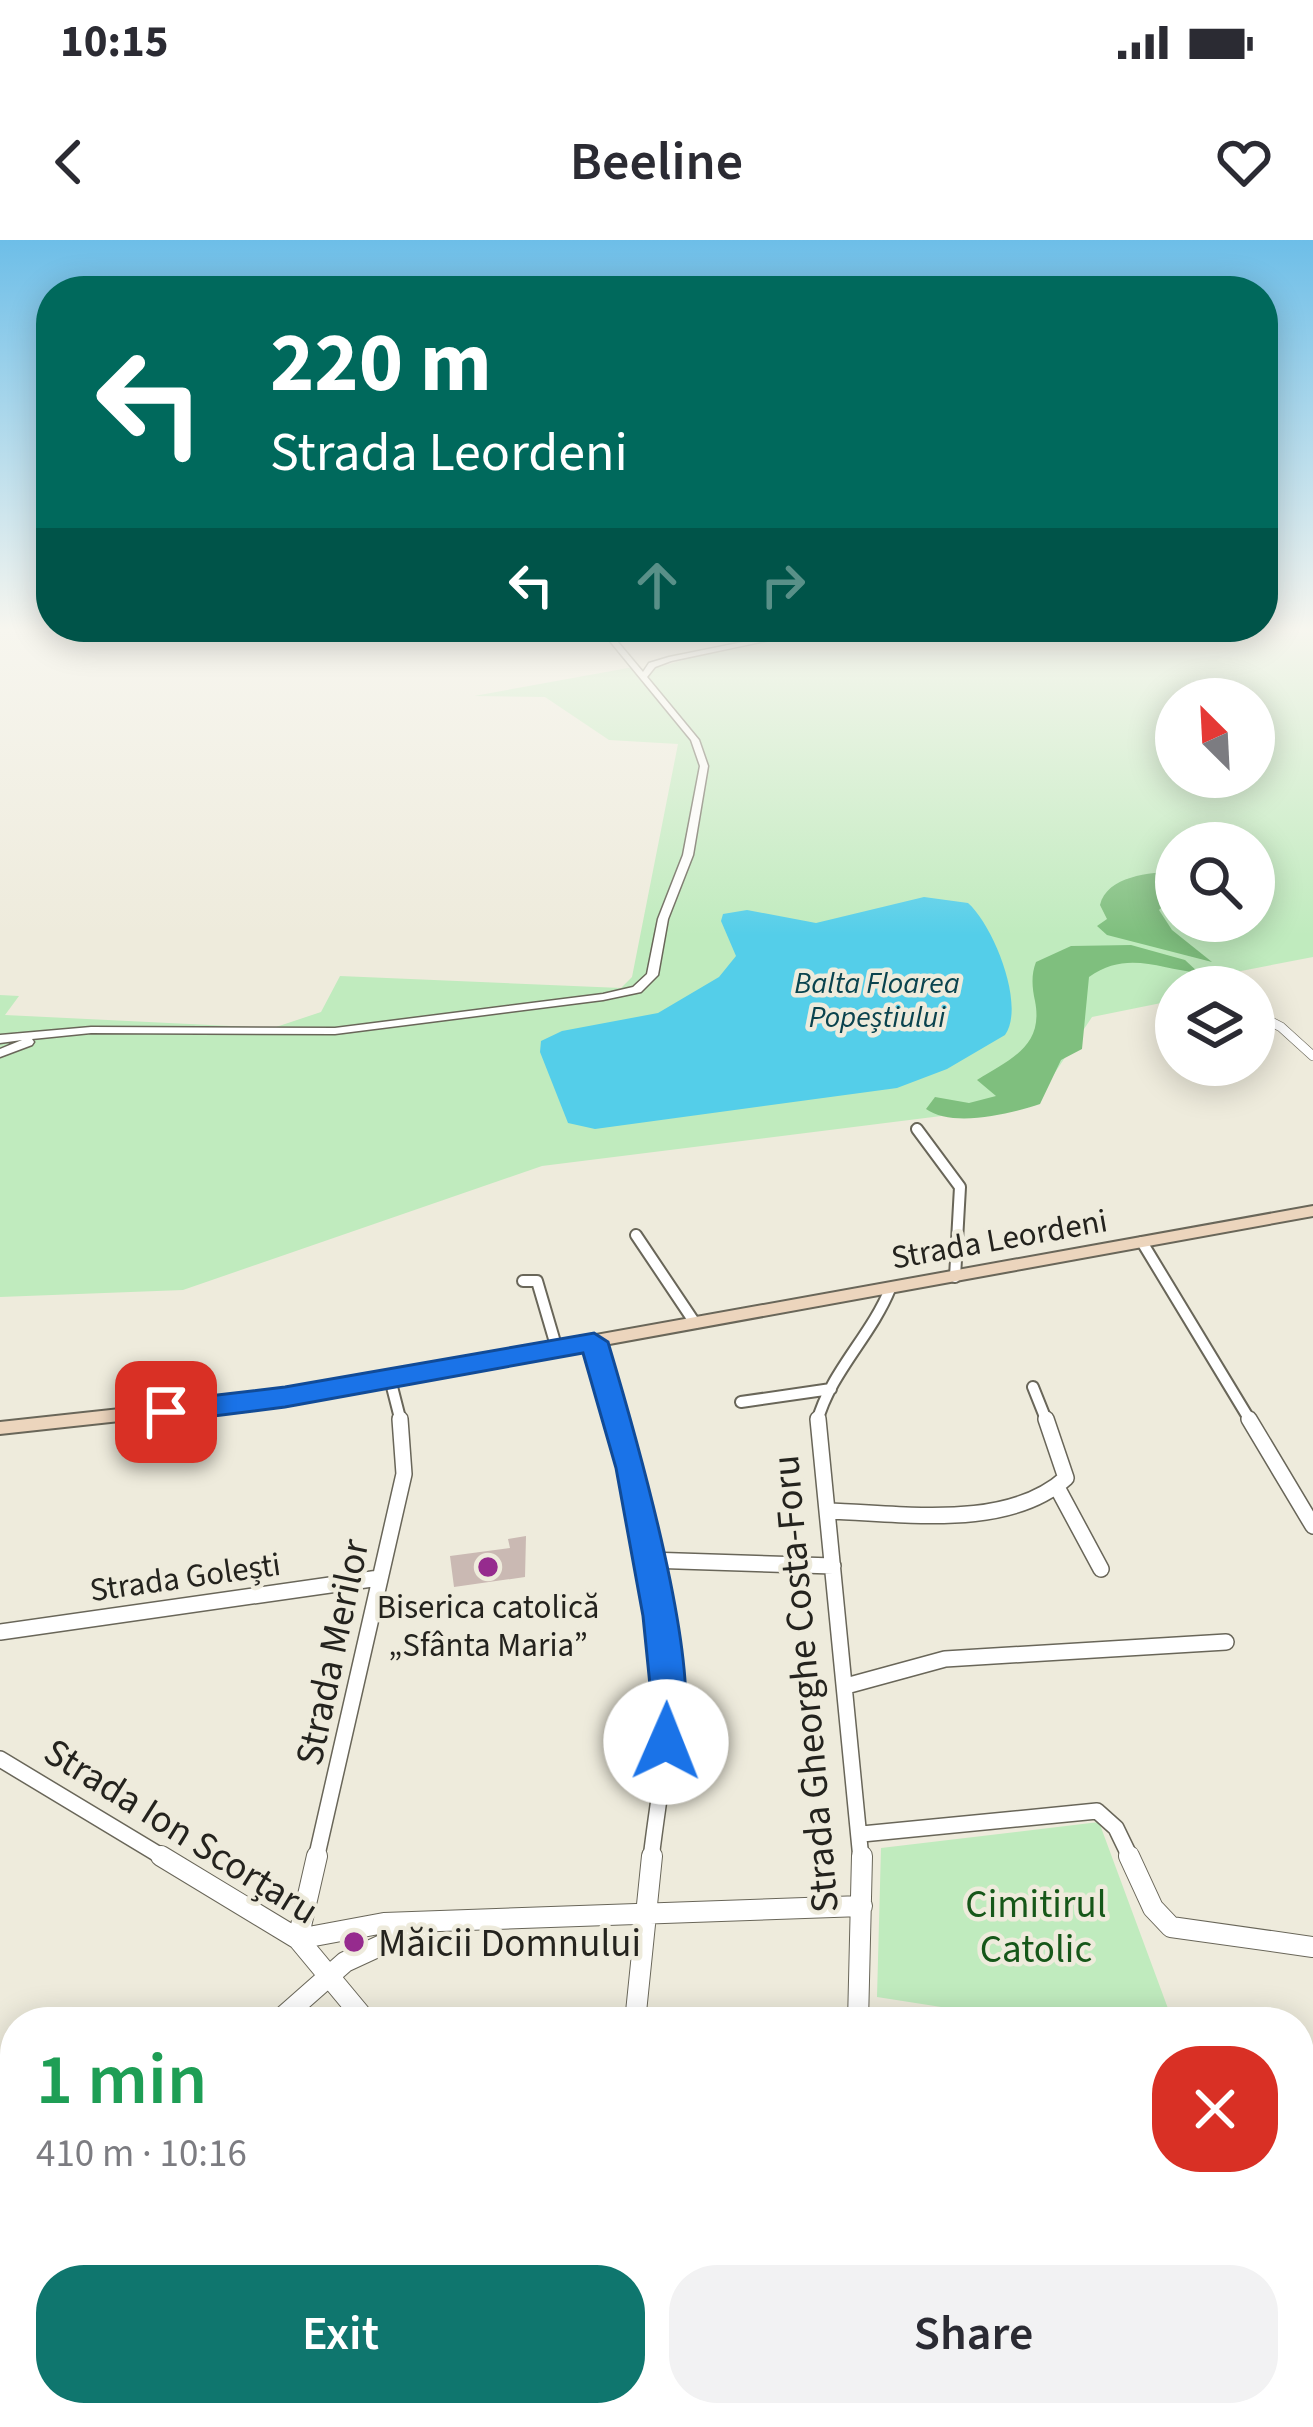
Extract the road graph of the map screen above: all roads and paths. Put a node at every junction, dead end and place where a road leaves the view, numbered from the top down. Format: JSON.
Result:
{"nodes":[{"id":1,"x":689,"y":731,"type":"edge"},
{"id":2,"x":1275,"y":1025,"type":"edge"},
{"id":3,"x":1,"y":1048,"type":"edge"},
{"id":4,"x":1313,"y":1056,"type":"edge"},
{"id":5,"x":917,"y":1129,"type":"dead end"},
{"id":6,"x":1313,"y":1211,"type":"edge"},
{"id":7,"x":636,"y":1235,"type":"dead end"},
{"id":8,"x":1142,"y":1243,"type":"junction"},
{"id":9,"x":955,"y":1277,"type":"junction"},
{"id":10,"x":523,"y":1281,"type":"dead end"},
{"id":11,"x":890,"y":1289,"type":"junction"},
{"id":12,"x":695,"y":1323,"type":"junction"},
{"id":13,"x":594,"y":1342,"type":"junction"},
{"id":14,"x":557,"y":1349,"type":"junction"},
{"id":15,"x":390,"y":1379,"type":"junction"},
{"id":16,"x":1033,"y":1387,"type":"dead end"},
{"id":17,"x":831,"y":1389,"type":"junction"},
{"id":18,"x":741,"y":1402,"type":"dead end"},
{"id":19,"x":0,"y":1428,"type":"edge"},
{"id":20,"x":1058,"y":1489,"type":"junction"},
{"id":21,"x":828,"y":1511,"type":"junction"},
{"id":22,"x":1313,"y":1526,"type":"edge"},
{"id":23,"x":648,"y":1560,"type":"junction"},
{"id":24,"x":833,"y":1566,"type":"junction"},
{"id":25,"x":1101,"y":1569,"type":"dead end"},
{"id":26,"x":379,"y":1578,"type":"junction"},
{"id":27,"x":0,"y":1632,"type":"edge"},
{"id":28,"x":1226,"y":1642,"type":"dead end"},
{"id":29,"x":846,"y":1686,"type":"junction"},
{"id":30,"x":0,"y":1759,"type":"edge"},
{"id":31,"x":862,"y":1834,"type":"junction"},
{"id":32,"x":862,"y":1906,"type":"junction"},
{"id":33,"x":647,"y":1912,"type":"junction"},
{"id":34,"x":438,"y":1920,"type":"junction"},
{"id":35,"x":298,"y":1939,"type":"junction"},
{"id":36,"x":1313,"y":1947,"type":"edge"},
{"id":37,"x":329,"y":1972,"type":"junction"},
{"id":38,"x":293,"y":2007,"type":"edge"},
{"id":39,"x":356,"y":2007,"type":"edge"},
{"id":40,"x":637,"y":2007,"type":"edge"},
{"id":41,"x":859,"y":2007,"type":"edge"}],
"edges":[{"from":1,"to":3,"type":"street"},
{"from":2,"to":4,"type":"street"},
{"from":5,"to":9,"type":"street"},
{"from":6,"to":8,"type":"main road","name":"Strada Leordeni"},
{"from":7,"to":12,"type":"street"},
{"from":8,"to":9,"type":"main road","name":"Strada Leordeni"},
{"from":8,"to":22,"type":"street"},
{"from":9,"to":11,"type":"main road","name":"Strada Leordeni"},
{"from":10,"to":14,"type":"street"},
{"from":11,"to":12,"type":"main road","name":"Strada Leordeni"},
{"from":11,"to":17,"type":"street","name":"Strada Gheorghe Costa-Foru"},
{"from":12,"to":13,"type":"main road","name":"Strada Leordeni"},
{"from":13,"to":14,"type":"main road","name":"Strada Leordeni"},
{"from":13,"to":23,"type":"street"},
{"from":14,"to":15,"type":"main road","name":"Strada Leordeni"},
{"from":15,"to":19,"type":"main road","name":"Strada Leordeni"},
{"from":15,"to":26,"type":"street","name":"Strada Merilor"},
{"from":16,"to":20,"type":"street"},
{"from":17,"to":18,"type":"street"},
{"from":17,"to":21,"type":"street","name":"Strada Gheorghe Costa-Foru"},
{"from":20,"to":21,"type":"street"},
{"from":20,"to":25,"type":"street"},
{"from":21,"to":24,"type":"street","name":"Strada Gheorghe Costa-Foru"},
{"from":23,"to":24,"type":"street"},
{"from":23,"to":33,"type":"street"},
{"from":24,"to":29,"type":"street","name":"Strada Gheorghe Costa-Foru"},
{"from":26,"to":27,"type":"street","name":"Strada Golești"},
{"from":26,"to":35,"type":"street","name":"Strada Merilor"},
{"from":28,"to":29,"type":"street"},
{"from":29,"to":31,"type":"street","name":"Strada Gheorghe Costa-Foru"},
{"from":30,"to":35,"type":"street","name":"Strada Ion Scorțaru"},
{"from":31,"to":32,"type":"street","name":"Strada Gheorghe Costa-Foru"},
{"from":31,"to":36,"type":"street"},
{"from":32,"to":33,"type":"street"},
{"from":32,"to":41,"type":"street","name":"Strada Gheorghe Costa-Foru"},
{"from":33,"to":34,"type":"street"},
{"from":33,"to":40,"type":"street"},
{"from":34,"to":35,"type":"street"},
{"from":34,"to":37,"type":"street"},
{"from":35,"to":37,"type":"street","name":"Strada Ion Scorțaru"},
{"from":37,"to":38,"type":"street"},
{"from":37,"to":39,"type":"street","name":"Strada Ion Scorțaru"}]}
